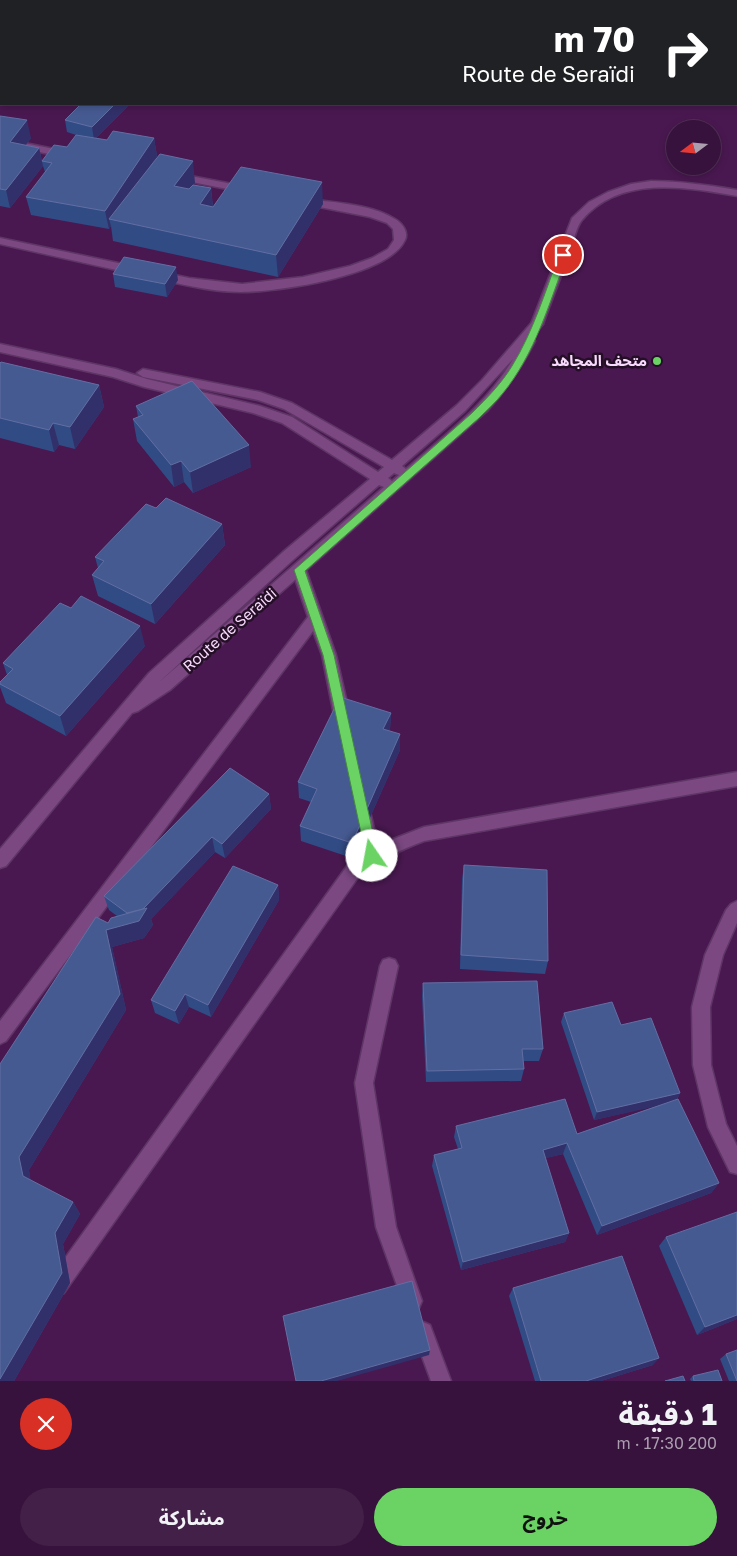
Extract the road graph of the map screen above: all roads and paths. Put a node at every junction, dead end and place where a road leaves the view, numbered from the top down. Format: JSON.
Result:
{"nodes":[{"id":1,"x":0,"y":141,"type":"edge"},
{"id":2,"x":78,"y":157,"type":"edge"},
{"id":3,"x":167,"y":174,"type":"edge"},
{"id":4,"x":255,"y":191,"type":"edge"},
{"id":5,"x":737,"y":193,"type":"edge"},
{"id":6,"x":294,"y":199,"type":"edge"},
{"id":7,"x":0,"y":240,"type":"edge"},
{"id":8,"x":538,"y":324,"type":"junction"},
{"id":9,"x":0,"y":348,"type":"edge"},
{"id":10,"x":116,"y":373,"type":"junction"},
{"id":11,"x":394,"y":467,"type":"junction"},
{"id":12,"x":407,"y":475,"type":"junction"},
{"id":13,"x":379,"y":479,"type":"junction"},
{"id":14,"x":393,"y":488,"type":"junction"},
{"id":15,"x":299,"y":570,"type":"junction"},
{"id":16,"x":316,"y":616,"type":"junction"},
{"id":17,"x":121,"y":714,"type":"junction"},
{"id":18,"x":345,"y":732,"type":"edge"},
{"id":19,"x":737,"y":779,"type":"edge"},
{"id":20,"x":360,"y":798,"type":"edge"},
{"id":21,"x":372,"y":856,"type":"junction"},
{"id":22,"x":0,"y":861,"type":"edge"},
{"id":23,"x":737,"y":909,"type":"edge"},
{"id":24,"x":389,"y":966,"type":"dead end"},
{"id":25,"x":0,"y":1035,"type":"edge"},
{"id":26,"x":737,"y":1165,"type":"edge"},
{"id":27,"x":46,"y":1301,"type":"edge"},
{"id":28,"x":440,"y":1381,"type":"edge"}],
"edges":[{"from":1,"to":2,"type":"street"},
{"from":3,"to":4,"type":"street"},
{"from":5,"to":8,"type":"street","name":"Route de Seraïdi"},
{"from":6,"to":7,"type":"street"},
{"from":8,"to":11,"type":"street","name":"Route de Seraïdi"},
{"from":8,"to":12,"type":"street","name":"Route de Seraïdi"},
{"from":9,"to":10,"type":"street"},
{"from":10,"to":11,"type":"street"},
{"from":10,"to":13,"type":"street"},
{"from":11,"to":12,"type":"street"},
{"from":11,"to":13,"type":"street","name":"Route de Seraïdi"},
{"from":12,"to":14,"type":"street","name":"Route de Seraïdi"},
{"from":13,"to":14,"type":"street"},
{"from":13,"to":17,"type":"street","name":"Route de Seraïdi"},
{"from":14,"to":15,"type":"street","name":"Route de Seraïdi"},
{"from":15,"to":16,"type":"street"},
{"from":15,"to":17,"type":"street","name":"Route de Seraïdi"},
{"from":16,"to":18,"type":"street"},
{"from":16,"to":25,"type":"street"},
{"from":17,"to":22,"type":"street","name":"Route de Seraïdi"},
{"from":19,"to":21,"type":"street"},
{"from":20,"to":21,"type":"street"},
{"from":21,"to":27,"type":"street"},
{"from":23,"to":26,"type":"street"},
{"from":24,"to":28,"type":"street"}]}
